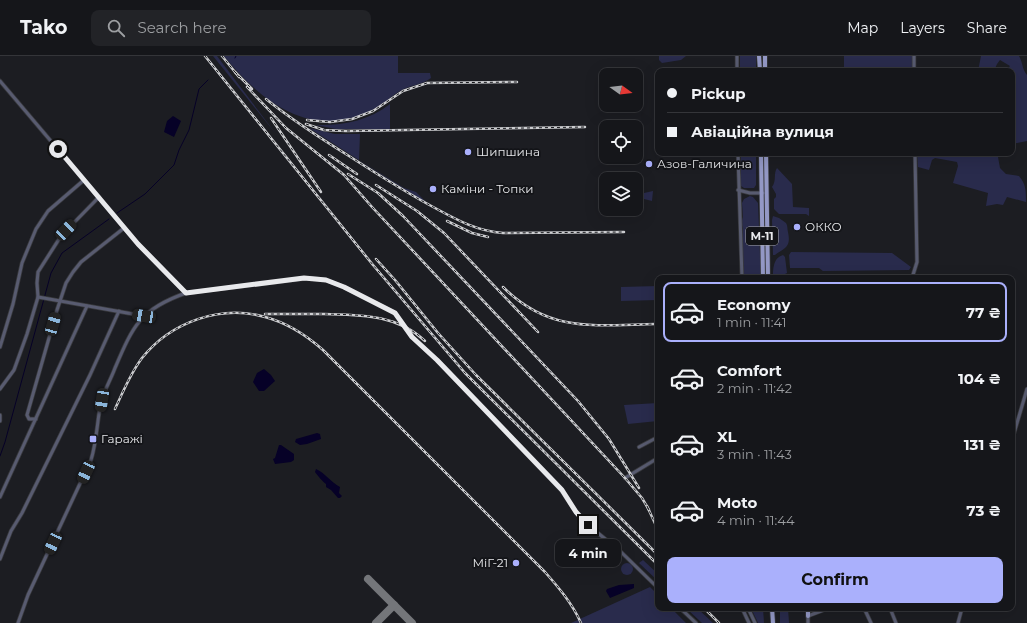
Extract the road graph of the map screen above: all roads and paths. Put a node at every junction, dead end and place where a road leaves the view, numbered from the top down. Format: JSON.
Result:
{"nodes":[{"id":1,"x":737,"y":56,"type":"edge"},
{"id":2,"x":759,"y":56,"type":"edge"},
{"id":3,"x":765,"y":56,"type":"edge"},
{"id":4,"x":914,"y":56,"type":"edge"},
{"id":5,"x":737,"y":68,"type":"edge"},
{"id":6,"x":760,"y":68,"type":"edge"},
{"id":7,"x":765,"y":68,"type":"edge"},
{"id":8,"x":914,"y":68,"type":"edge"},
{"id":9,"x":0,"y":81,"type":"edge"},
{"id":10,"x":738,"y":156,"type":"edge"},
{"id":11,"x":761,"y":156,"type":"edge"},
{"id":12,"x":766,"y":156,"type":"edge"},
{"id":13,"x":915,"y":156,"type":"edge"},
{"id":14,"x":84,"y":180,"type":"junction"},
{"id":15,"x":738,"y":190,"type":"junction"},
{"id":16,"x":761,"y":193,"type":"junction"},
{"id":17,"x":767,"y":193,"type":"junction"},
{"id":18,"x":99,"y":197,"type":"junction"},
{"id":19,"x":124,"y":228,"type":"junction"},
{"id":20,"x":742,"y":275,"type":"edge"},
{"id":21,"x":763,"y":275,"type":"edge"},
{"id":22,"x":768,"y":275,"type":"edge"},
{"id":23,"x":913,"y":275,"type":"edge"},
{"id":24,"x":186,"y":293,"type":"junction"},
{"id":25,"x":38,"y":297,"type":"junction"},
{"id":26,"x":60,"y":302,"type":"junction"},
{"id":27,"x":87,"y":306,"type":"junction"},
{"id":28,"x":119,"y":311,"type":"junction"},
{"id":29,"x":144,"y":316,"type":"junction"},
{"id":30,"x":0,"y":346,"type":"edge"},
{"id":31,"x":1027,"y":389,"type":"edge"},
{"id":32,"x":0,"y":390,"type":"edge"},
{"id":33,"x":0,"y":415,"type":"edge"},
{"id":34,"x":36,"y":419,"type":"junction"},
{"id":35,"x":0,"y":421,"type":"edge"},
{"id":36,"x":1015,"y":430,"type":"edge"},
{"id":37,"x":655,"y":439,"type":"edge"},
{"id":38,"x":640,"y":447,"type":"dead end"},
{"id":39,"x":655,"y":460,"type":"edge"},
{"id":40,"x":625,"y":478,"type":"dead end"},
{"id":41,"x":0,"y":497,"type":"edge"},
{"id":42,"x":0,"y":559,"type":"edge"},
{"id":43,"x":655,"y":585,"type":"edge"},
{"id":44,"x":683,"y":611,"type":"edge"},
{"id":45,"x":743,"y":611,"type":"edge"},
{"id":46,"x":749,"y":611,"type":"edge"},
{"id":47,"x":772,"y":611,"type":"edge"},
{"id":48,"x":808,"y":611,"type":"edge"},
{"id":49,"x":821,"y":611,"type":"edge"},
{"id":50,"x":865,"y":611,"type":"edge"},
{"id":51,"x":891,"y":611,"type":"edge"},
{"id":52,"x":961,"y":611,"type":"edge"},
{"id":53,"x":808,"y":616,"type":"junction"},
{"id":54,"x":18,"y":623,"type":"edge"},
{"id":55,"x":696,"y":623,"type":"edge"},
{"id":56,"x":749,"y":623,"type":"edge"},
{"id":57,"x":755,"y":623,"type":"edge"},
{"id":58,"x":773,"y":623,"type":"edge"},
{"id":59,"x":808,"y":623,"type":"edge"},
{"id":60,"x":871,"y":623,"type":"edge"},
{"id":61,"x":896,"y":623,"type":"edge"},
{"id":62,"x":958,"y":623,"type":"edge"}],
"edges":[{"from":1,"to":5,"type":"street"},
{"from":2,"to":6,"type":"main road"},
{"from":3,"to":7,"type":"main road"},
{"from":4,"to":8,"type":"street"},
{"from":9,"to":14,"type":"street"},
{"from":10,"to":15,"type":"street"},
{"from":11,"to":16,"type":"main road","number":"М-11"},
{"from":12,"to":17,"type":"main road","number":"М-11"},
{"from":13,"to":23,"type":"street"},
{"from":14,"to":18,"type":"street"},
{"from":14,"to":30,"type":"street"},
{"from":15,"to":16,"type":"street"},
{"from":15,"to":20,"type":"street"},
{"from":16,"to":17,"type":"street"},
{"from":16,"to":21,"type":"main road","number":"М-11"},
{"from":17,"to":22,"type":"main road","number":"М-11"},
{"from":18,"to":19,"type":"street"},
{"from":18,"to":25,"type":"street"},
{"from":19,"to":24,"type":"street"},
{"from":19,"to":26,"type":"street"},
{"from":24,"to":29,"type":"street"},
{"from":24,"to":43,"type":"street"},
{"from":25,"to":26,"type":"street"},
{"from":25,"to":32,"type":"street"},
{"from":26,"to":27,"type":"street"},
{"from":26,"to":34,"type":"street"},
{"from":27,"to":28,"type":"street"},
{"from":27,"to":34,"type":"street"},
{"from":28,"to":29,"type":"street"},
{"from":28,"to":42,"type":"street"},
{"from":29,"to":54,"type":"street"},
{"from":31,"to":36,"type":"street"},
{"from":33,"to":35,"type":"street"},
{"from":34,"to":41,"type":"street"},
{"from":37,"to":38,"type":"street"},
{"from":39,"to":40,"type":"street"},
{"from":44,"to":55,"type":"street"},
{"from":45,"to":56,"type":"street"},
{"from":46,"to":57,"type":"street"},
{"from":47,"to":58,"type":"main road"},
{"from":48,"to":53,"type":"main road"},
{"from":49,"to":53,"type":"street"},
{"from":50,"to":60,"type":"street"},
{"from":51,"to":61,"type":"street"},
{"from":52,"to":62,"type":"street"},
{"from":53,"to":59,"type":"street"}]}
